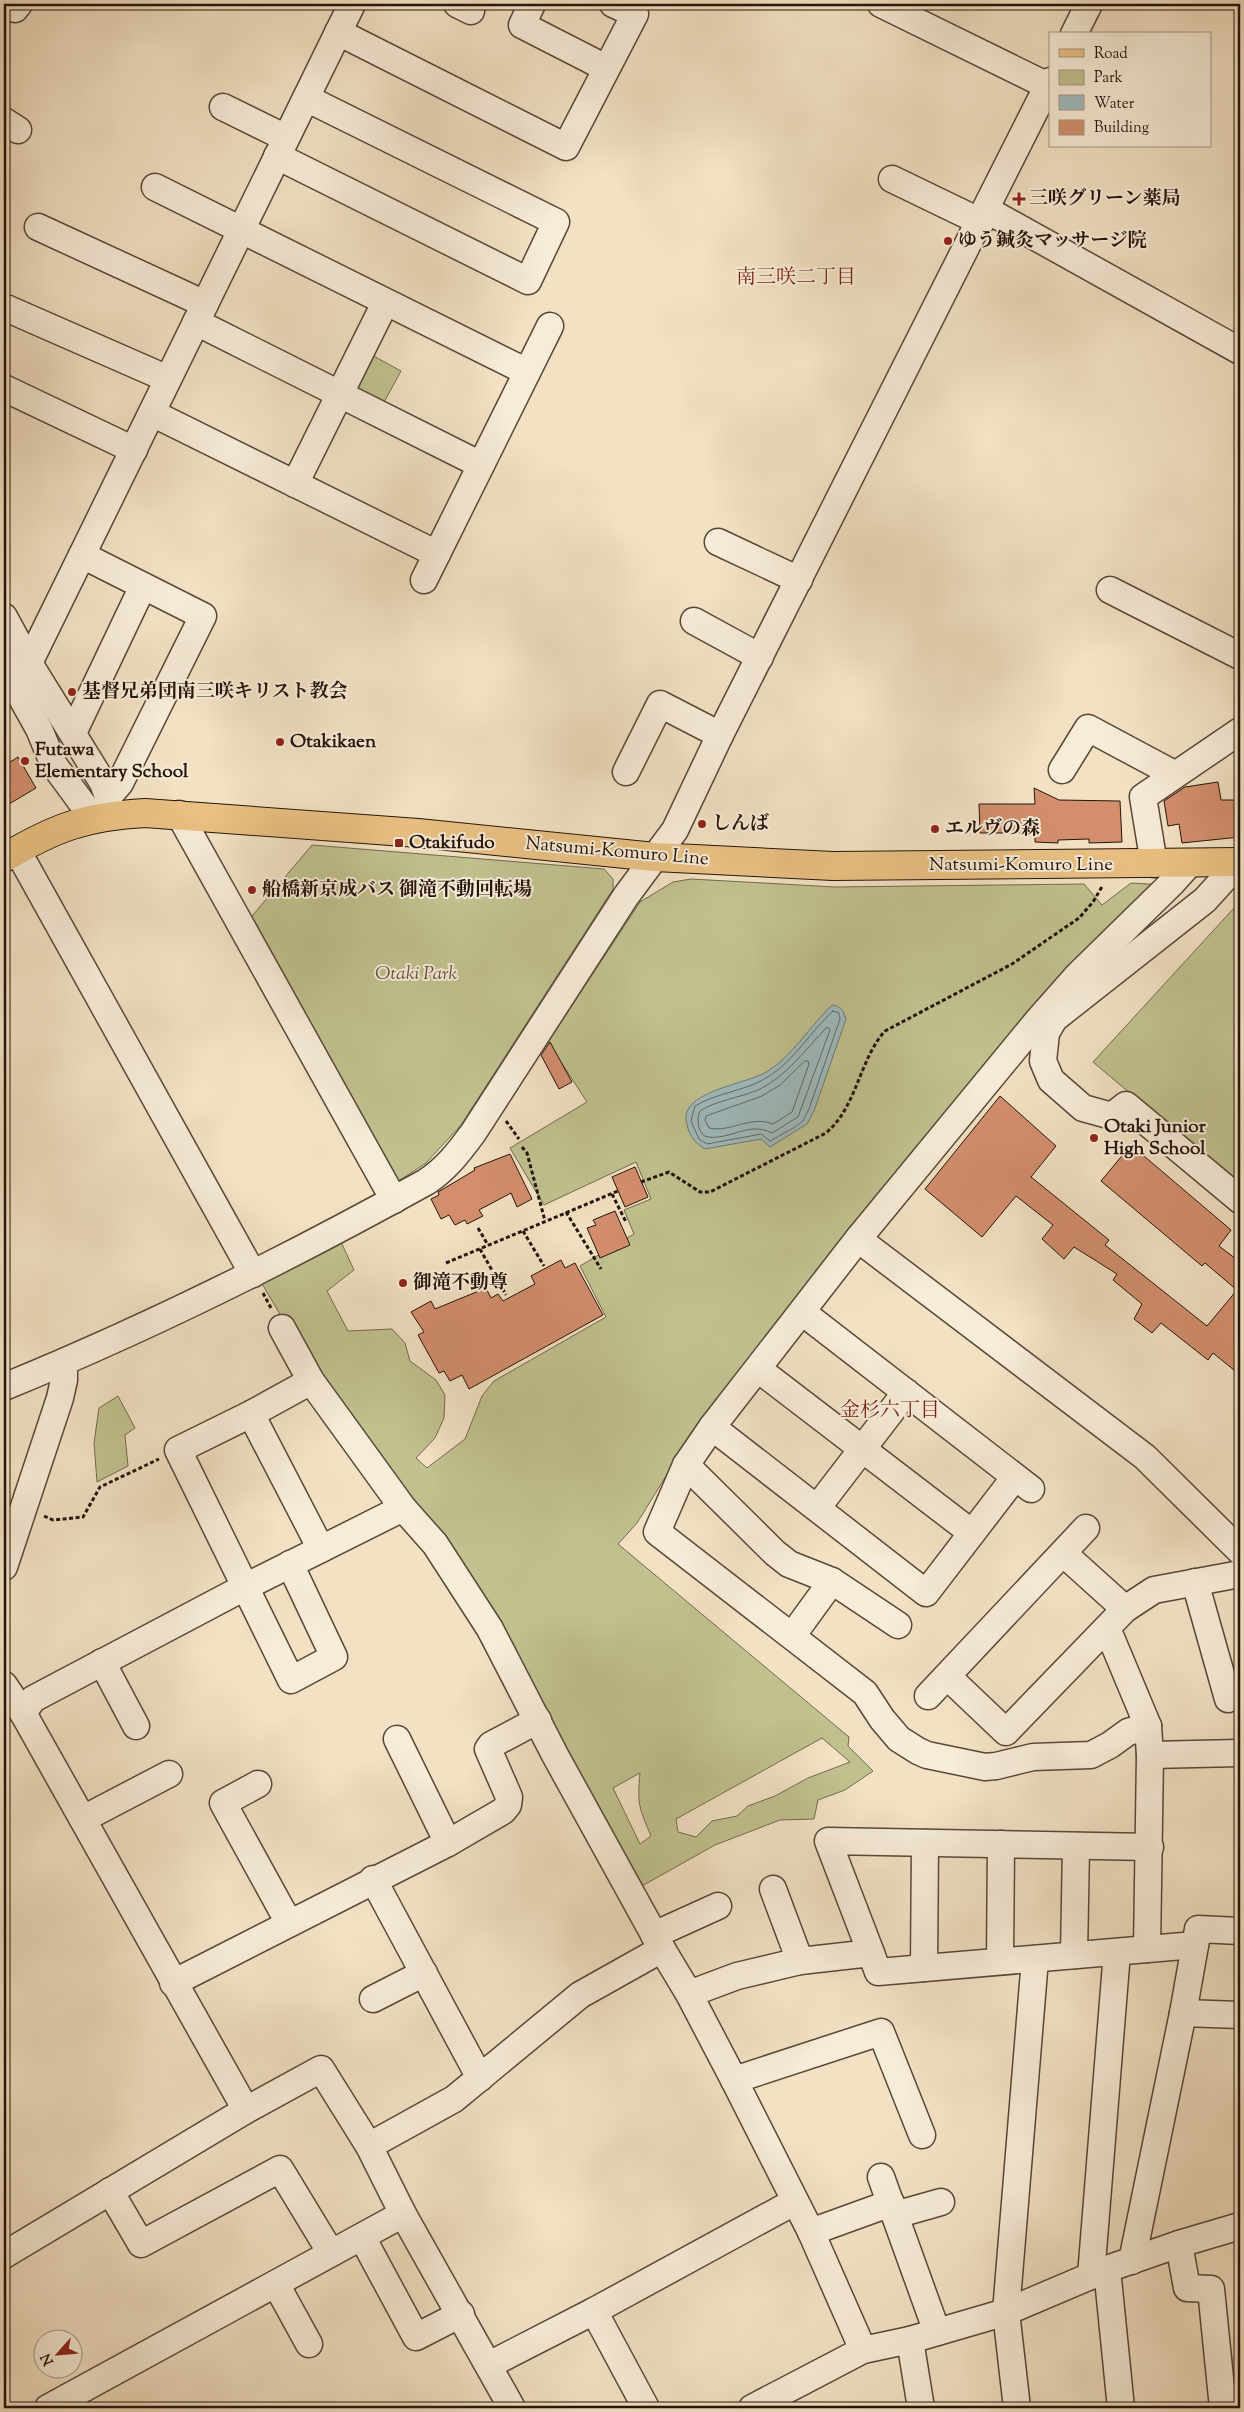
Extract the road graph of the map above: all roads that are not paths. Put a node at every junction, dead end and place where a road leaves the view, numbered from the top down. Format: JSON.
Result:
{"nodes":[{"id":1,"x":352,"y":4,"type":"edge"},
{"id":2,"x":532,"y":4,"type":"edge"},
{"id":3,"x":613,"y":4,"type":"edge"},
{"id":4,"x":881,"y":4,"type":"edge"},
{"id":5,"x":1089,"y":4,"type":"edge"},
{"id":6,"x":338,"y":32,"type":"junction"},
{"id":7,"x":1075,"y":32,"type":"edge"},
{"id":8,"x":606,"y":68,"type":"junction"},
{"id":9,"x":1049,"y":84,"type":"edge"},
{"id":10,"x":306,"y":98,"type":"junction"},
{"id":11,"x":223,"y":107,"type":"dead end"},
{"id":12,"x":282,"y":147,"type":"junction"},
{"id":13,"x":892,"y":179,"type":"dead end"},
{"id":14,"x":155,"y":187,"type":"dead end"},
{"id":15,"x":984,"y":216,"type":"junction"},
{"id":16,"x":38,"y":227,"type":"dead end"},
{"id":17,"x":241,"y":230,"type":"junction"},
{"id":18,"x":386,"y":303,"type":"junction"},
{"id":19,"x":6,"y":308,"type":"dead end"},
{"id":20,"x":201,"y":313,"type":"junction"},
{"id":21,"x":550,"y":326,"type":"dead end"},
{"id":22,"x":1240,"y":351,"type":"edge"},
{"id":23,"x":527,"y":372,"type":"junction"},
{"id":24,"x":168,"y":379,"type":"junction"},
{"id":25,"x":4,"y":388,"type":"edge"},
{"id":26,"x":341,"y":394,"type":"junction"},
{"id":27,"x":152,"y":413,"type":"junction"},
{"id":28,"x":134,"y":450,"type":"junction"},
{"id":29,"x":481,"y":465,"type":"junction"},
{"id":30,"x":295,"y":484,"type":"junction"},
{"id":31,"x":718,"y":542,"type":"dead end"},
{"id":32,"x":437,"y":554,"type":"junction"},
{"id":33,"x":82,"y":555,"type":"junction"},
{"id":34,"x":424,"y":580,"type":"dead end"},
{"id":35,"x":799,"y":580,"type":"junction"},
{"id":36,"x":143,"y":586,"type":"junction"},
{"id":37,"x":1110,"y":590,"type":"dead end"},
{"id":38,"x":4,"y":617,"type":"edge"},
{"id":39,"x":694,"y":621,"type":"dead end"},
{"id":40,"x":1240,"y":656,"type":"edge"},
{"id":41,"x":760,"y":657,"type":"junction"},
{"id":42,"x":16,"y":664,"type":"edge"},
{"id":43,"x":1240,"y":731,"type":"edge"},
{"id":44,"x":73,"y":733,"type":"junction"},
{"id":45,"x":720,"y":735,"type":"junction"},
{"id":46,"x":1062,"y":770,"type":"dead end"},
{"id":47,"x":626,"y":772,"type":"dead end"},
{"id":48,"x":1174,"y":774,"type":"junction"},
{"id":49,"x":102,"y":810,"type":"junction"},
{"id":50,"x":179,"y":814,"type":"junction"},
{"id":51,"x":10,"y":854,"type":"edge"},
{"id":52,"x":655,"y":857,"type":"junction"},
{"id":53,"x":1233,"y":863,"type":"edge"},
{"id":54,"x":1154,"y":864,"type":"junction"},
{"id":55,"x":1189,"y":864,"type":"junction"},
{"id":56,"x":1007,"y":1057,"type":"junction"},
{"id":57,"x":1048,"y":1072,"type":"junction"},
{"id":58,"x":394,"y":1200,"type":"junction"},
{"id":59,"x":1240,"y":1200,"type":"edge"},
{"id":60,"x":858,"y":1239,"type":"junction"},
{"id":61,"x":253,"y":1274,"type":"junction"},
{"id":62,"x":802,"y":1312,"type":"junction"},
{"id":63,"x":282,"y":1328,"type":"road end"},
{"id":64,"x":64,"y":1362,"type":"junction"},
{"id":65,"x":758,"y":1369,"type":"junction"},
{"id":66,"x":311,"y":1381,"type":"junction"},
{"id":67,"x":4,"y":1387,"type":"edge"},
{"id":68,"x":906,"y":1392,"type":"junction"},
{"id":69,"x":252,"y":1414,"type":"junction"},
{"id":70,"x":712,"y":1427,"type":"junction"},
{"id":71,"x":862,"y":1449,"type":"junction"},
{"id":72,"x":686,"y":1465,"type":"junction"},
{"id":73,"x":403,"y":1508,"type":"junction"},
{"id":74,"x":817,"y":1508,"type":"junction"},
{"id":75,"x":1086,"y":1528,"type":"dead end"},
{"id":76,"x":972,"y":1533,"type":"junction"},
{"id":77,"x":321,"y":1549,"type":"junction"},
{"id":78,"x":1240,"y":1550,"type":"edge"},
{"id":79,"x":1063,"y":1553,"type":"junction"},
{"id":80,"x":290,"y":1564,"type":"junction"},
{"id":81,"x":4,"y":1567,"type":"edge"},
{"id":82,"x":1240,"y":1574,"type":"edge"},
{"id":83,"x":832,"y":1581,"type":"junction"},
{"id":84,"x":1195,"y":1582,"type":"junction"},
{"id":85,"x":245,"y":1587,"type":"junction"},
{"id":86,"x":1116,"y":1619,"type":"junction"},
{"id":87,"x":898,"y":1625,"type":"dead end"},
{"id":88,"x":792,"y":1636,"type":"junction"},
{"id":89,"x":102,"y":1662,"type":"junction"},
{"id":90,"x":947,"y":1676,"type":"junction"},
{"id":91,"x":4,"y":1685,"type":"edge"},
{"id":92,"x":928,"y":1696,"type":"dead end"},
{"id":93,"x":1228,"y":1699,"type":"dead end"},
{"id":94,"x":23,"y":1713,"type":"junction"},
{"id":95,"x":538,"y":1720,"type":"junction"},
{"id":96,"x":136,"y":1726,"type":"dead end"},
{"id":97,"x":1148,"y":1726,"type":"junction"},
{"id":98,"x":397,"y":1739,"type":"dead end"},
{"id":99,"x":1240,"y":1753,"type":"edge"},
{"id":100,"x":1150,"y":1755,"type":"junction"},
{"id":101,"x":169,"y":1774,"type":"dead end"},
{"id":102,"x":258,"y":1784,"type":"dead end"},
{"id":103,"x":83,"y":1819,"type":"junction"},
{"id":104,"x":448,"y":1842,"type":"junction"},
{"id":105,"x":925,"y":1843,"type":"junction"},
{"id":106,"x":1001,"y":1844,"type":"junction"},
{"id":107,"x":1076,"y":1846,"type":"junction"},
{"id":108,"x":1150,"y":1848,"type":"junction"},
{"id":109,"x":374,"y":1879,"type":"junction"},
{"id":110,"x":773,"y":1889,"type":"dead end"},
{"id":111,"x":718,"y":1906,"type":"dead end"},
{"id":112,"x":289,"y":1923,"type":"junction"},
{"id":113,"x":1240,"y":1931,"type":"edge"},
{"id":114,"x":658,"y":1942,"type":"junction"},
{"id":115,"x":1195,"y":1945,"type":"junction"},
{"id":116,"x":1147,"y":1949,"type":"junction"},
{"id":117,"x":1117,"y":1952,"type":"junction"},
{"id":118,"x":871,"y":1954,"type":"junction"},
{"id":119,"x":1074,"y":1956,"type":"junction"},
{"id":120,"x":1035,"y":1959,"type":"junction"},
{"id":121,"x":800,"y":1961,"type":"junction"},
{"id":122,"x":1000,"y":1961,"type":"junction"},
{"id":123,"x":924,"y":1968,"type":"junction"},
{"id":124,"x":424,"y":1973,"type":"junction"},
{"id":125,"x":173,"y":1982,"type":"junction"},
{"id":126,"x":689,"y":1994,"type":"junction"},
{"id":127,"x":373,"y":1999,"type":"dead end"},
{"id":128,"x":1184,"y":2013,"type":"junction"},
{"id":129,"x":1240,"y":2015,"type":"edge"},
{"id":130,"x":480,"y":2078,"type":"junction"},
{"id":131,"x":734,"y":2080,"type":"junction"},
{"id":132,"x":246,"y":2110,"type":"junction"},
{"id":133,"x":922,"y":2135,"type":"dead end"},
{"id":134,"x":368,"y":2146,"type":"junction"},
{"id":135,"x":882,"y":2177,"type":"dead end"},
{"id":136,"x":110,"y":2191,"type":"junction"},
{"id":137,"x":794,"y":2202,"type":"junction"},
{"id":138,"x":941,"y":2202,"type":"dead end"},
{"id":139,"x":893,"y":2209,"type":"junction"},
{"id":140,"x":403,"y":2214,"type":"junction"},
{"id":141,"x":1240,"y":2226,"type":"edge"},
{"id":142,"x":811,"y":2232,"type":"junction"},
{"id":143,"x":362,"y":2236,"type":"junction"},
{"id":144,"x":1179,"y":2244,"type":"junction"},
{"id":145,"x":331,"y":2253,"type":"junction"},
{"id":146,"x":4,"y":2255,"type":"edge"},
{"id":147,"x":1132,"y":2261,"type":"junction"},
{"id":148,"x":1099,"y":2272,"type":"junction"},
{"id":149,"x":276,"y":2284,"type":"junction"},
{"id":150,"x":594,"y":2312,"type":"junction"},
{"id":151,"x":1006,"y":2312,"type":"junction"},
{"id":152,"x":460,"y":2314,"type":"junction"},
{"id":153,"x":937,"y":2332,"type":"junction"},
{"id":154,"x":910,"y":2340,"type":"junction"},
{"id":155,"x":309,"y":2344,"type":"dead end"},
{"id":156,"x":863,"y":2350,"type":"junction"},
{"id":157,"x":490,"y":2365,"type":"junction"},
{"id":158,"x":1228,"y":2396,"type":"edge"},
{"id":159,"x":780,"y":2402,"type":"edge"},
{"id":160,"x":48,"y":2408,"type":"edge"},
{"id":161,"x":512,"y":2408,"type":"edge"},
{"id":162,"x":646,"y":2408,"type":"edge"},
{"id":163,"x":752,"y":2408,"type":"edge"},
{"id":164,"x":920,"y":2408,"type":"edge"},
{"id":165,"x":1017,"y":2408,"type":"edge"},
{"id":166,"x":1121,"y":2408,"type":"edge"}],
"edges":[{"from":1,"to":6,"type":"street"},
{"from":2,"to":8,"type":"street"},
{"from":3,"to":8,"type":"street"},
{"from":4,"to":9,"type":"street"},
{"from":5,"to":7,"type":"street"},
{"from":6,"to":8,"type":"street"},
{"from":6,"to":10,"type":"street"},
{"from":9,"to":15,"type":"street"},
{"from":10,"to":12,"type":"street"},
{"from":10,"to":12,"type":"street"},
{"from":11,"to":12,"type":"street"},
{"from":12,"to":17,"type":"street"},
{"from":13,"to":15,"type":"street"},
{"from":14,"to":17,"type":"street"},
{"from":15,"to":22,"type":"street"},
{"from":15,"to":35,"type":"street"},
{"from":16,"to":20,"type":"street"},
{"from":17,"to":18,"type":"street"},
{"from":17,"to":20,"type":"street"},
{"from":18,"to":23,"type":"street"},
{"from":18,"to":26,"type":"street"},
{"from":19,"to":24,"type":"street"},
{"from":20,"to":24,"type":"street"},
{"from":20,"to":26,"type":"street"},
{"from":21,"to":23,"type":"street"},
{"from":23,"to":29,"type":"street"},
{"from":24,"to":27,"type":"street"},
{"from":25,"to":28,"type":"street"},
{"from":26,"to":29,"type":"street"},
{"from":26,"to":30,"type":"street"},
{"from":27,"to":28,"type":"street"},
{"from":27,"to":30,"type":"street"},
{"from":28,"to":33,"type":"street"},
{"from":29,"to":32,"type":"street"},
{"from":30,"to":32,"type":"street"},
{"from":31,"to":35,"type":"street"},
{"from":32,"to":34,"type":"street"},
{"from":33,"to":36,"type":"street"},
{"from":33,"to":42,"type":"street"},
{"from":35,"to":41,"type":"street"},
{"from":36,"to":44,"type":"street"},
{"from":36,"to":49,"type":"street"},
{"from":37,"to":40,"type":"street"},
{"from":38,"to":42,"type":"street"},
{"from":39,"to":41,"type":"street"},
{"from":41,"to":45,"type":"street"},
{"from":42,"to":44,"type":"street"},
{"from":42,"to":49,"type":"street"},
{"from":43,"to":48,"type":"street"},
{"from":44,"to":49,"type":"street"},
{"from":45,"to":47,"type":"street"},
{"from":45,"to":52,"type":"street"},
{"from":46,"to":48,"type":"street"},
{"from":48,"to":54,"type":"street"},
{"from":49,"to":50,"type":"main road","name":"Natsumi-Komuro Line"},
{"from":49,"to":51,"type":"main road","name":"Natsumi-Komuro Line"},
{"from":50,"to":52,"type":"main road","name":"Natsumi-Komuro Line"},
{"from":50,"to":58,"type":"street"},
{"from":51,"to":61,"type":"street"},
{"from":52,"to":54,"type":"main road","name":"Natsumi-Komuro Line"},
{"from":52,"to":58,"type":"street"},
{"from":53,"to":55,"type":"main road","name":"Natsumi-Komuro Line"},
{"from":53,"to":57,"type":"street"},
{"from":54,"to":55,"type":"main road","name":"Natsumi-Komuro Line"},
{"from":55,"to":56,"type":"street"},
{"from":56,"to":57,"type":"street"},
{"from":56,"to":60,"type":"street"},
{"from":57,"to":59,"type":"street"},
{"from":58,"to":61,"type":"street"},
{"from":60,"to":62,"type":"street"},
{"from":60,"to":78,"type":"street"},
{"from":61,"to":64,"type":"street"},
{"from":62,"to":65,"type":"street"},
{"from":62,"to":68,"type":"street"},
{"from":63,"to":66,"type":"street"},
{"from":64,"to":67,"type":"street"},
{"from":64,"to":81,"type":"street"},
{"from":65,"to":70,"type":"street"},
{"from":65,"to":71,"type":"street"},
{"from":66,"to":69,"type":"street"},
{"from":66,"to":73,"type":"street"},
{"from":68,"to":71,"type":"street"},
{"from":68,"to":76,"type":"street"},
{"from":69,"to":77,"type":"street"},
{"from":69,"to":85,"type":"street"},
{"from":70,"to":72,"type":"street"},
{"from":70,"to":74,"type":"street"},
{"from":71,"to":74,"type":"street"},
{"from":71,"to":76,"type":"street"},
{"from":72,"to":83,"type":"street"},
{"from":72,"to":88,"type":"street"},
{"from":73,"to":77,"type":"street"},
{"from":73,"to":95,"type":"street"},
{"from":74,"to":76,"type":"street"},
{"from":75,"to":79,"type":"street"},
{"from":77,"to":80,"type":"street"},
{"from":79,"to":86,"type":"street"},
{"from":79,"to":90,"type":"street"},
{"from":80,"to":85,"type":"street"},
{"from":80,"to":85,"type":"street"},
{"from":82,"to":84,"type":"street"},
{"from":83,"to":87,"type":"street"},
{"from":83,"to":88,"type":"street"},
{"from":84,"to":86,"type":"street"},
{"from":84,"to":93,"type":"street"},
{"from":85,"to":89,"type":"street"},
{"from":86,"to":90,"type":"street"},
{"from":86,"to":97,"type":"street"},
{"from":88,"to":97,"type":"street"},
{"from":89,"to":94,"type":"street"},
{"from":89,"to":96,"type":"street"},
{"from":90,"to":92,"type":"street"},
{"from":91,"to":94,"type":"street"},
{"from":94,"to":103,"type":"street"},
{"from":95,"to":104,"type":"street"},
{"from":95,"to":114,"type":"street"},
{"from":97,"to":100,"type":"street"},
{"from":98,"to":104,"type":"street"},
{"from":99,"to":100,"type":"street"},
{"from":100,"to":108,"type":"street"},
{"from":101,"to":103,"type":"street"},
{"from":102,"to":112,"type":"street"},
{"from":103,"to":125,"type":"street"},
{"from":104,"to":109,"type":"street"},
{"from":105,"to":106,"type":"street"},
{"from":105,"to":118,"type":"street"},
{"from":105,"to":123,"type":"street"},
{"from":106,"to":107,"type":"street"},
{"from":106,"to":122,"type":"street"},
{"from":107,"to":108,"type":"street"},
{"from":107,"to":119,"type":"street"},
{"from":108,"to":116,"type":"street"},
{"from":109,"to":112,"type":"street"},
{"from":109,"to":124,"type":"street"},
{"from":110,"to":121,"type":"street"},
{"from":111,"to":114,"type":"street"},
{"from":112,"to":125,"type":"street"},
{"from":113,"to":115,"type":"street"},
{"from":114,"to":126,"type":"street"},
{"from":114,"to":130,"type":"street"},
{"from":115,"to":116,"type":"street"},
{"from":115,"to":128,"type":"street"},
{"from":116,"to":117,"type":"street"},
{"from":117,"to":119,"type":"street"},
{"from":117,"to":148,"type":"street"},
{"from":118,"to":121,"type":"street"},
{"from":118,"to":123,"type":"street"},
{"from":119,"to":120,"type":"street"},
{"from":120,"to":122,"type":"street"},
{"from":120,"to":151,"type":"street"},
{"from":121,"to":126,"type":"street"},
{"from":122,"to":123,"type":"street"},
{"from":124,"to":127,"type":"street"},
{"from":124,"to":130,"type":"street"},
{"from":125,"to":132,"type":"street"},
{"from":126,"to":131,"type":"street"},
{"from":128,"to":129,"type":"street"},
{"from":128,"to":147,"type":"street"},
{"from":130,"to":134,"type":"street"},
{"from":131,"to":133,"type":"street"},
{"from":131,"to":137,"type":"street"},
{"from":132,"to":134,"type":"street"},
{"from":132,"to":136,"type":"street"},
{"from":134,"to":140,"type":"street"},
{"from":135,"to":139,"type":"street"},
{"from":136,"to":145,"type":"street"},
{"from":136,"to":146,"type":"street"},
{"from":137,"to":142,"type":"street"},
{"from":137,"to":150,"type":"street"},
{"from":138,"to":139,"type":"street"},
{"from":139,"to":142,"type":"street"},
{"from":139,"to":153,"type":"street"},
{"from":140,"to":143,"type":"street"},
{"from":140,"to":152,"type":"street"},
{"from":141,"to":144,"type":"street"},
{"from":142,"to":156,"type":"street"},
{"from":143,"to":145,"type":"street"},
{"from":143,"to":152,"type":"street"},
{"from":144,"to":147,"type":"street"},
{"from":144,"to":158,"type":"street"},
{"from":145,"to":149,"type":"street"},
{"from":147,"to":148,"type":"street"},
{"from":148,"to":151,"type":"street"},
{"from":148,"to":166,"type":"street"},
{"from":149,"to":155,"type":"street"},
{"from":149,"to":160,"type":"street"},
{"from":150,"to":157,"type":"street"},
{"from":150,"to":162,"type":"street"},
{"from":151,"to":153,"type":"street"},
{"from":151,"to":165,"type":"street"},
{"from":152,"to":157,"type":"street"},
{"from":153,"to":154,"type":"street"},
{"from":154,"to":156,"type":"street"},
{"from":154,"to":164,"type":"street"},
{"from":156,"to":159,"type":"street"},
{"from":157,"to":161,"type":"street"},
{"from":159,"to":163,"type":"street"}]}
